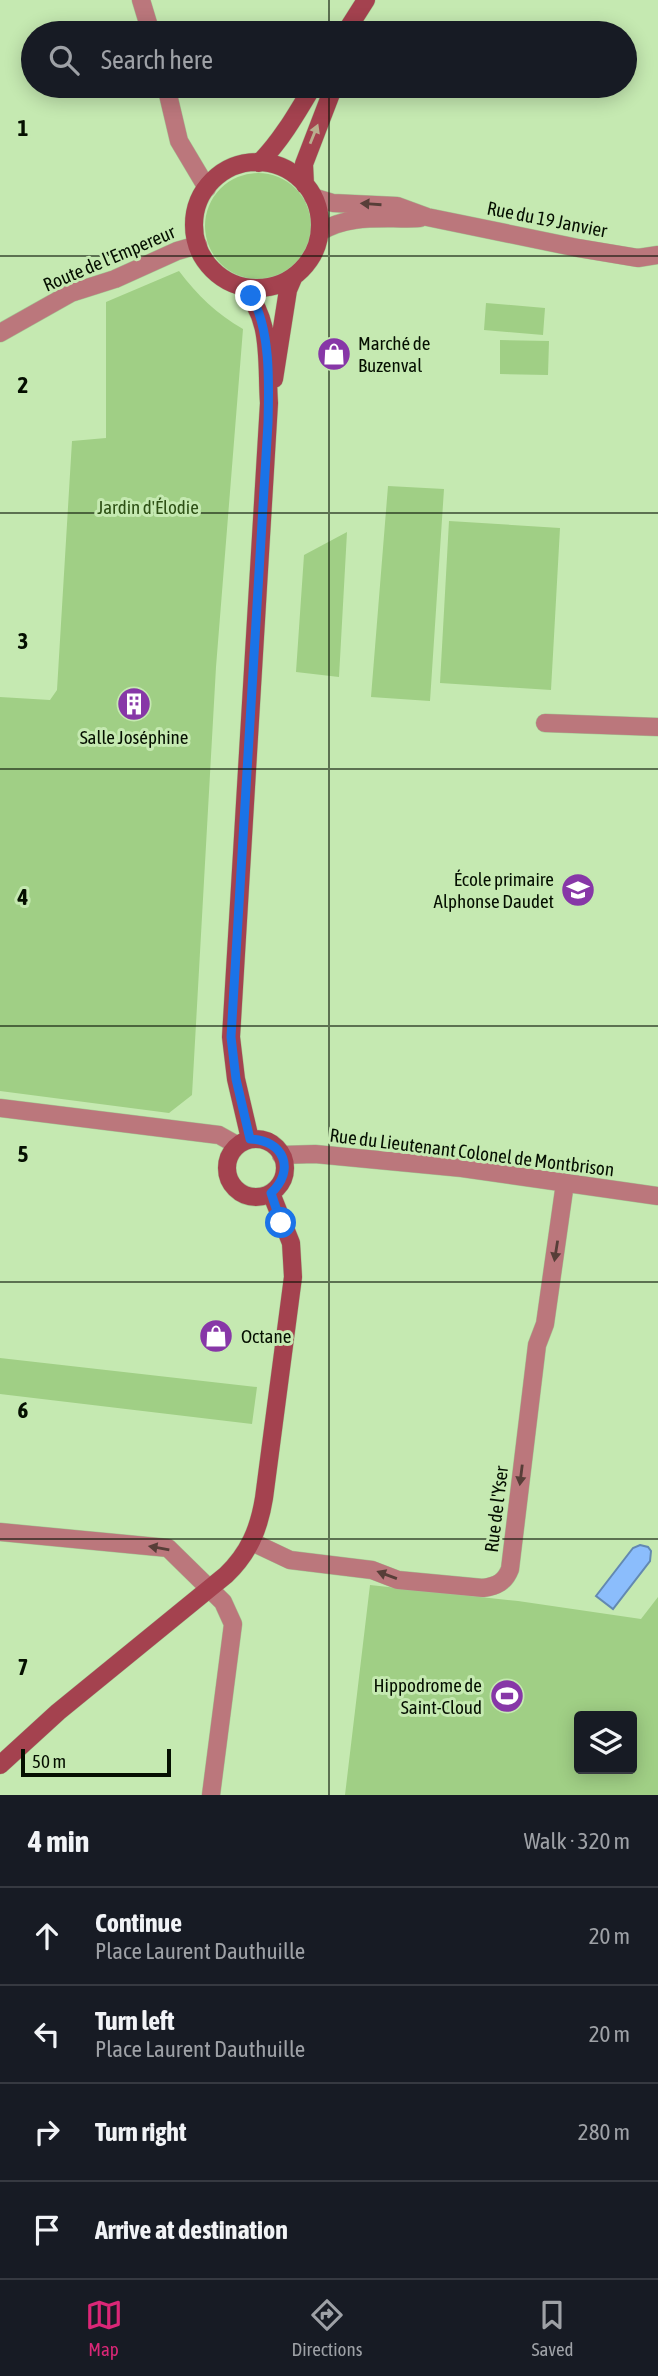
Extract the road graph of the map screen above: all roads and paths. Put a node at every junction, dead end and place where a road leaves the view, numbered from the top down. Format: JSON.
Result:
{"nodes":[{"id":1,"x":141,"y":0,"type":"edge"},
{"id":2,"x":368,"y":0,"type":"edge"},
{"id":3,"x":147,"y":21,"type":"edge"},
{"id":4,"x":353,"y":21,"type":"edge"},
{"id":5,"x":360,"y":21,"type":"edge"},
{"id":6,"x":169,"y":98,"type":"edge"},
{"id":7,"x":306,"y":98,"type":"edge"},
{"id":8,"x":329,"y":98,"type":"edge"},
{"id":9,"x":259,"y":163,"type":"junction"},
{"id":10,"x":207,"y":188,"type":"junction"},
{"id":11,"x":309,"y":191,"type":"junction"},
{"id":12,"x":427,"y":217,"type":"junction"},
{"id":13,"x":320,"y":232,"type":"junction"},
{"id":14,"x":198,"y":244,"type":"junction"},
{"id":15,"x":658,"y":255,"type":"edge"},
{"id":16,"x":294,"y":276,"type":"junction"},
{"id":17,"x":240,"y":286,"type":"junction"},
{"id":18,"x":0,"y":333,"type":"edge"},
{"id":19,"x":269,"y":403,"type":"junction"},
{"id":20,"x":545,"y":723,"type":"dead end"},
{"id":21,"x":658,"y":727,"type":"edge"},
{"id":22,"x":0,"y":1108,"type":"edge"},
{"id":23,"x":244,"y":1142,"type":"junction"},
{"id":24,"x":281,"y":1155,"type":"junction"},
{"id":25,"x":565,"y":1183,"type":"junction"},
{"id":26,"x":271,"y":1193,"type":"junction"},
{"id":27,"x":658,"y":1196,"type":"edge"},
{"id":28,"x":0,"y":1532,"type":"edge"},
{"id":29,"x":252,"y":1542,"type":"junction"},
{"id":30,"x":211,"y":1589,"type":"junction"},
{"id":31,"x":0,"y":1765,"type":"edge"},
{"id":32,"x":211,"y":1795,"type":"edge"}],
"edges":[{"from":1,"to":3,"type":"street"},
{"from":2,"to":4,"type":"main road"},
{"from":2,"to":5,"type":"main road"},
{"from":6,"to":10,"type":"street"},
{"from":7,"to":9,"type":"main road"},
{"from":11,"to":8,"type":"main road","one_way":true},
{"from":9,"to":10,"type":"main road"},
{"from":9,"to":11,"type":"main road"},
{"from":10,"to":14,"type":"main road"},
{"from":12,"to":11,"type":"street","name":"Rue du 19 Janvier","one_way":true},
{"from":11,"to":13,"type":"main road"},
{"from":12,"to":13,"type":"street","name":"Rue du 19 Janvier"},
{"from":12,"to":15,"type":"street","name":"Rue du 19 Janvier"},
{"from":13,"to":16,"type":"main road"},
{"from":14,"to":17,"type":"main road"},
{"from":14,"to":18,"type":"street","name":"Route de l'Empereur"},
{"from":16,"to":17,"type":"main road"},
{"from":16,"to":19,"type":"main road"},
{"from":17,"to":19,"type":"main road"},
{"from":19,"to":23,"type":"main road"},
{"from":20,"to":21,"type":"street"},
{"from":22,"to":23,"type":"street"},
{"from":23,"to":24,"type":"main road"},
{"from":23,"to":26,"type":"main road"},
{"from":24,"to":25,"type":"street","name":"Rue du Lieutenant Colonel de Montbrison"},
{"from":24,"to":26,"type":"main road"},
{"from":25,"to":27,"type":"street","name":"Rue du Lieutenant Colonel de Montbrison"},
{"from":25,"to":29,"type":"street","name":"Rue de l'Yser","one_way":true},
{"from":26,"to":29,"type":"main road"},
{"from":30,"to":28,"type":"street","one_way":true},
{"from":29,"to":30,"type":"main road"},
{"from":30,"to":31,"type":"main road"},
{"from":30,"to":32,"type":"street"}]}
